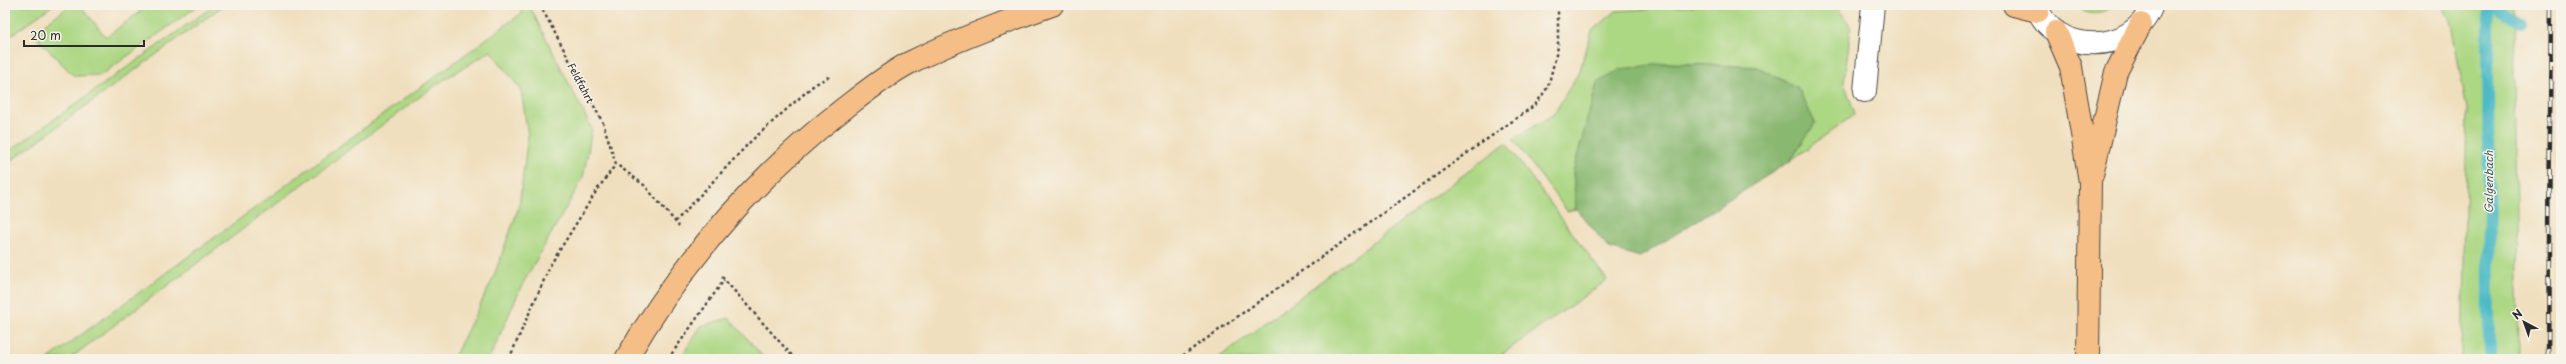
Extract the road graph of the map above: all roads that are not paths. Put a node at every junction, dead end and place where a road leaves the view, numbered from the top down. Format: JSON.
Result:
{"nodes":[{"id":1,"x":1052,"y":5,"type":"edge"},
{"id":2,"x":1873,"y":5,"type":"edge"},
{"id":3,"x":2014,"y":5,"type":"edge"},
{"id":4,"x":2152,"y":5,"type":"edge"},
{"id":5,"x":2037,"y":8,"type":"edge"},
{"id":6,"x":2141,"y":24,"type":"junction"},
{"id":7,"x":2056,"y":32,"type":"junction"},
{"id":8,"x":1865,"y":91,"type":"dead end"},
{"id":9,"x":2090,"y":182,"type":"junction"},
{"id":10,"x":626,"y":359,"type":"edge"},
{"id":11,"x":2088,"y":359,"type":"edge"}],
"edges":[{"from":1,"to":10,"type":"main road"},
{"from":2,"to":8,"type":"street"},
{"from":3,"to":5,"type":"main road"},
{"from":4,"to":6,"type":"street"},
{"from":5,"to":7,"type":"street"},
{"from":6,"to":7,"type":"street"},
{"from":6,"to":9,"type":"main road"},
{"from":7,"to":9,"type":"main road"},
{"from":9,"to":11,"type":"main road"}]}
